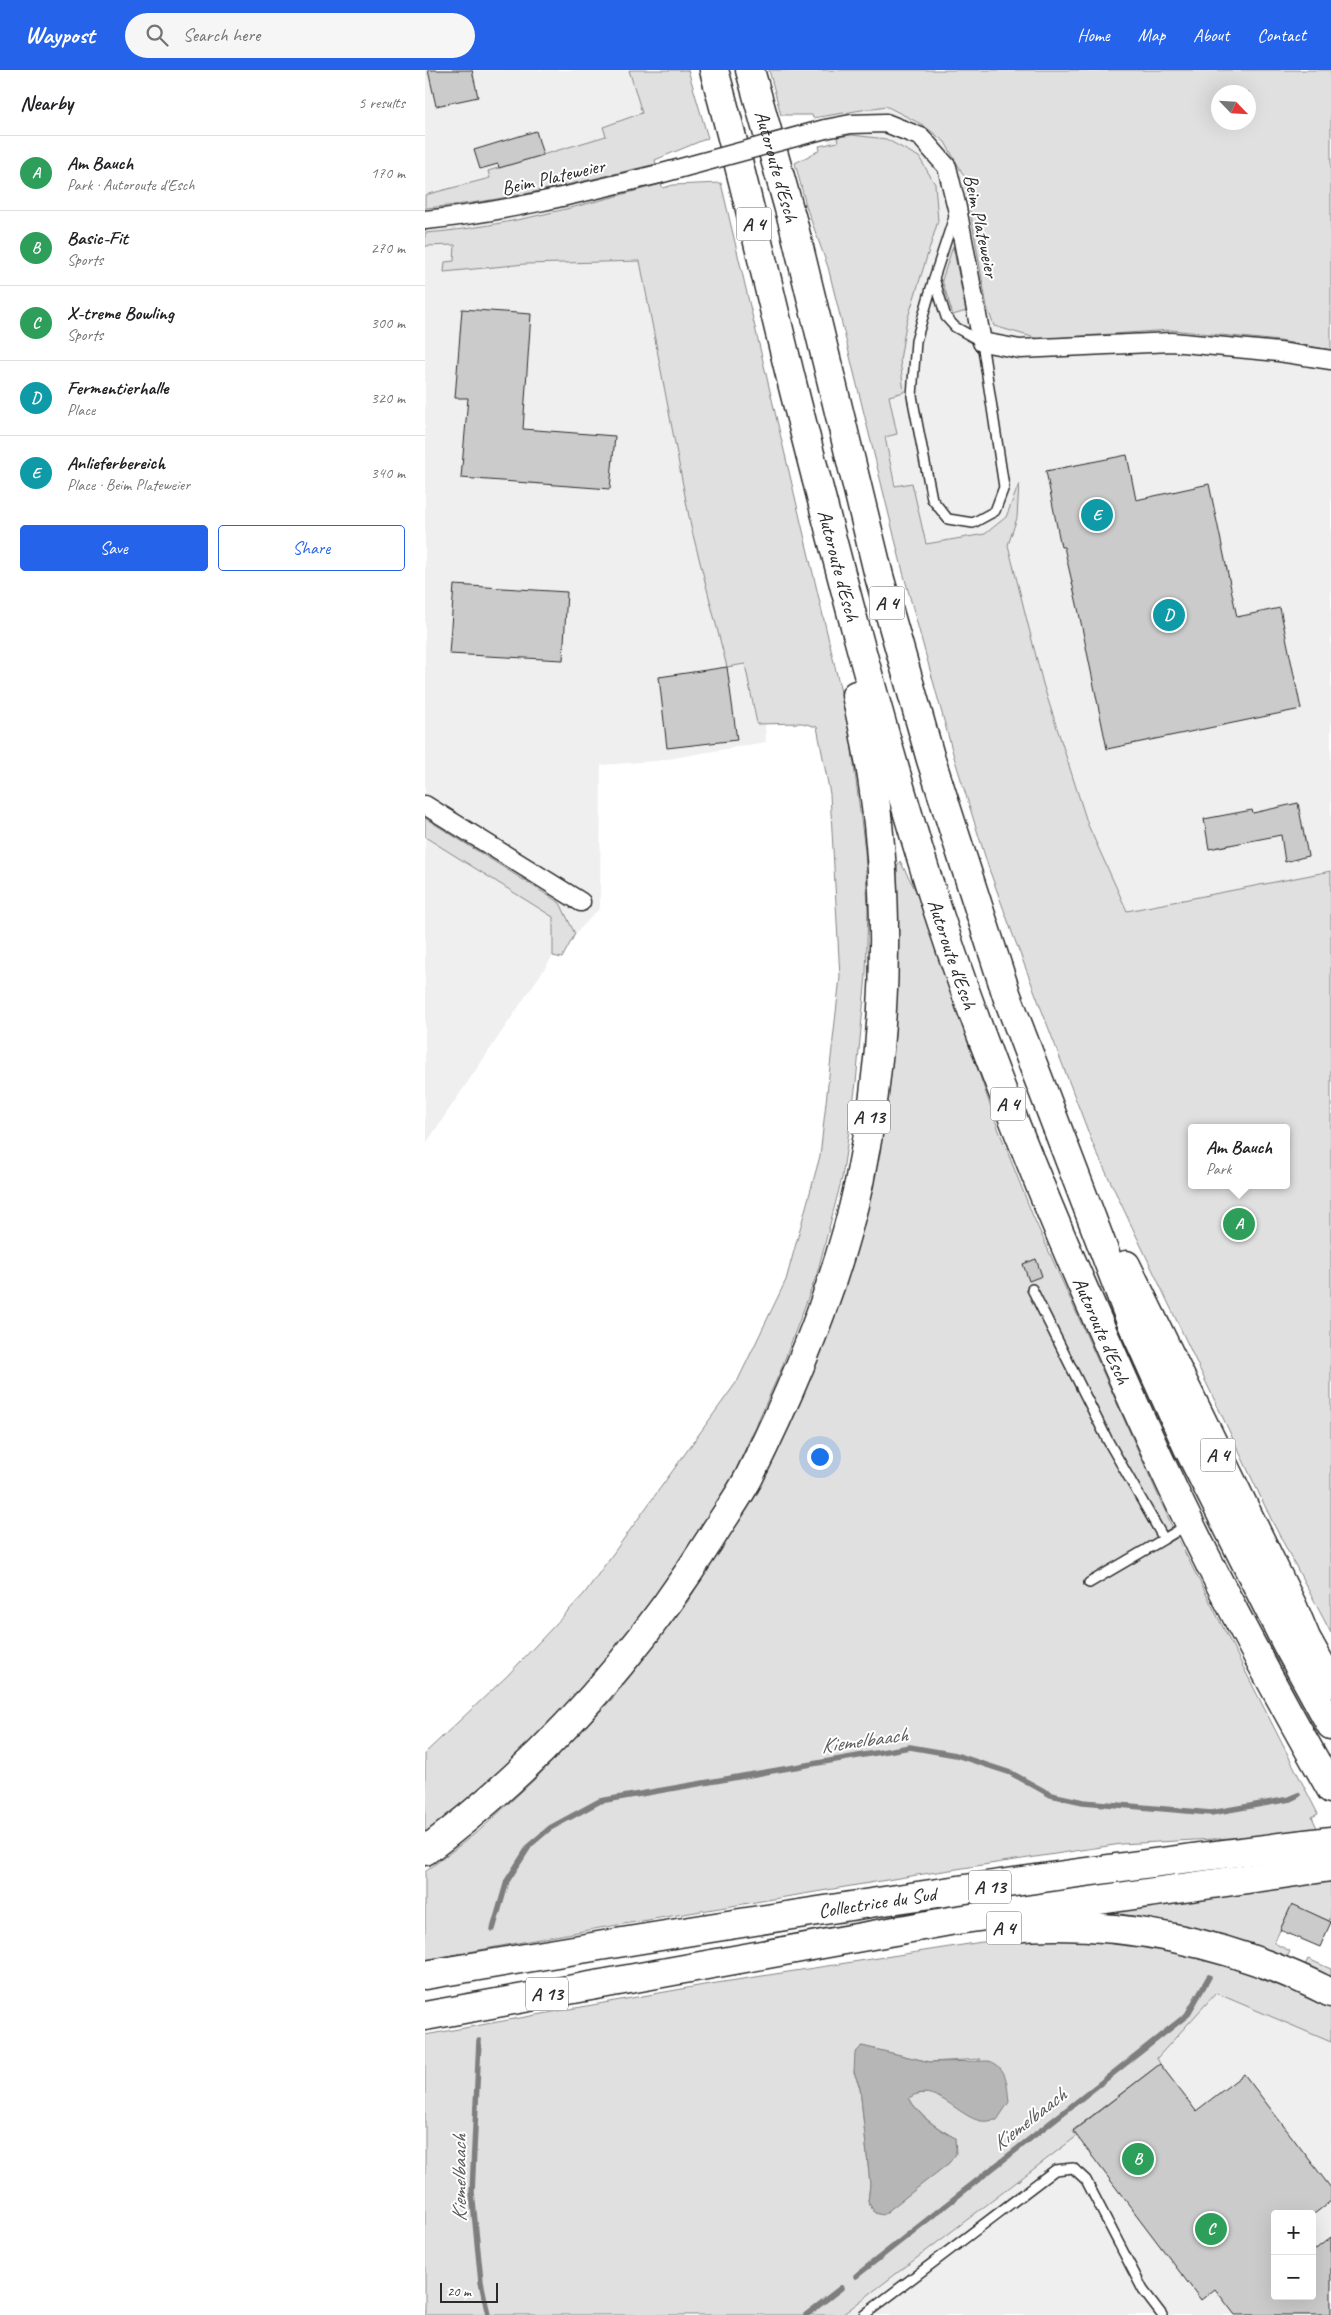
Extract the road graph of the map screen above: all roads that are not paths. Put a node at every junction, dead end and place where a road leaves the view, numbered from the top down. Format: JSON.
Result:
{"nodes":[{"id":1,"x":714,"y":70,"type":"edge"},
{"id":2,"x":750,"y":70,"type":"edge"},
{"id":3,"x":957,"y":208,"type":"junction"},
{"id":4,"x":425,"y":220,"type":"edge"},
{"id":5,"x":934,"y":278,"type":"junction"},
{"id":6,"x":982,"y":342,"type":"junction"},
{"id":7,"x":1331,"y":360,"type":"edge"},
{"id":8,"x":791,"y":378,"type":"junction"},
{"id":9,"x":425,"y":805,"type":"edge"},
{"id":10,"x":581,"y":902,"type":"dead end"},
{"id":11,"x":1056,"y":1127,"type":"junction"},
{"id":12,"x":1032,"y":1289,"type":"dead end"},
{"id":13,"x":1190,"y":1524,"type":"junction"},
{"id":14,"x":1164,"y":1539,"type":"junction"},
{"id":15,"x":1089,"y":1583,"type":"dead end"},
{"id":16,"x":1293,"y":1608,"type":"junction"},
{"id":17,"x":1331,"y":1661,"type":"edge"},
{"id":18,"x":1331,"y":1683,"type":"edge"},
{"id":19,"x":1331,"y":1725,"type":"edge"},
{"id":20,"x":1331,"y":1788,"type":"edge"},
{"id":21,"x":1331,"y":1841,"type":"edge"},
{"id":22,"x":425,"y":1851,"type":"edge"},
{"id":23,"x":1331,"y":1867,"type":"edge"},
{"id":24,"x":669,"y":1971,"type":"junction"},
{"id":25,"x":425,"y":1974,"type":"edge"},
{"id":26,"x":1331,"y":1993,"type":"edge"},
{"id":27,"x":425,"y":2016,"type":"edge"},
{"id":28,"x":864,"y":2315,"type":"edge"},
{"id":29,"x":1162,"y":2315,"type":"edge"}],
"edges":[{"from":1,"to":8,"type":"highway","name":"Autoroute d'Esch","number":"A 4"},
{"from":2,"to":11,"type":"highway","name":"Autoroute d'Esch","number":"A 4"},
{"from":3,"to":4,"type":"street","name":"Beim Plateweier","bridge":true},
{"from":3,"to":5,"type":"lane"},
{"from":3,"to":6,"type":"street","name":"Beim Plateweier"},
{"from":5,"to":6,"type":"lane"},
{"from":5,"to":6,"type":"lane"},
{"from":6,"to":7,"type":"street"},
{"from":8,"to":13,"type":"highway","name":"Autoroute d'Esch","number":"A 4"},
{"from":8,"to":22,"type":"highway","number":"A 13"},
{"from":9,"to":10,"type":"street"},
{"from":11,"to":16,"type":"highway","number":"A 4"},
{"from":11,"to":19,"type":"highway","name":"Autoroute d'Esch","number":"A 4"},
{"from":12,"to":14,"type":"lane"},
{"from":13,"to":14,"type":"lane"},
{"from":13,"to":20,"type":"highway","name":"Autoroute d'Esch","number":"A 4"},
{"from":14,"to":15,"type":"lane"},
{"from":16,"to":17,"type":"highway","number":"A 4"},
{"from":16,"to":18,"type":"highway","number":"A 4"},
{"from":21,"to":25,"type":"highway","name":"Collectrice du Sud","number":"A 13"},
{"from":23,"to":24,"type":"highway","number":"A 4"},
{"from":24,"to":26,"type":"highway","number":"A 4"},
{"from":24,"to":27,"type":"highway","number":"A 13"},
{"from":28,"to":29,"type":"lane"}]}
